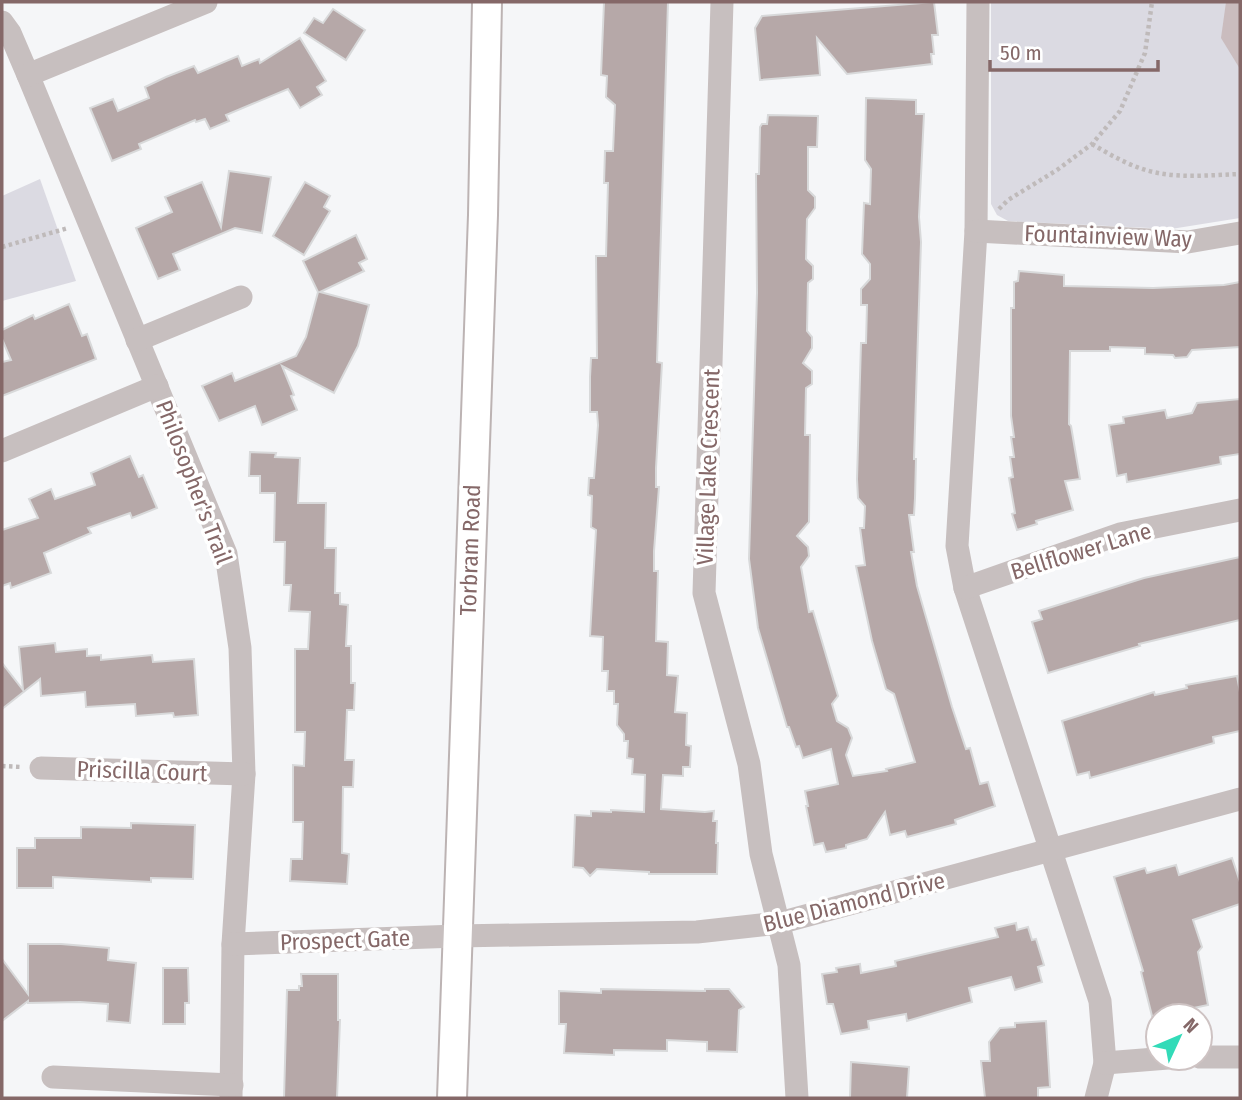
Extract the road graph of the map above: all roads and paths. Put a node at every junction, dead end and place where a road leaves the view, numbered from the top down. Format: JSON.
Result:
{"nodes":[{"id":1,"x":206,"y":2,"type":"edge"},
{"id":2,"x":487,"y":2,"type":"edge"},
{"id":3,"x":722,"y":2,"type":"edge"},
{"id":4,"x":978,"y":2,"type":"edge"},
{"id":5,"x":1152,"y":2,"type":"edge"},
{"id":6,"x":2,"y":22,"type":"edge"},
{"id":7,"x":28,"y":75,"type":"junction"},
{"id":8,"x":1092,"y":144,"type":"junction"},
{"id":9,"x":1240,"y":174,"type":"edge"},
{"id":10,"x":88,"y":220,"type":"junction"},
{"id":11,"x":976,"y":231,"type":"junction"},
{"id":12,"x":1240,"y":233,"type":"edge"},
{"id":13,"x":2,"y":247,"type":"edge"},
{"id":14,"x":242,"y":297,"type":"dead end"},
{"id":15,"x":138,"y":340,"type":"junction"},
{"id":16,"x":157,"y":386,"type":"junction"},
{"id":17,"x":2,"y":451,"type":"edge"},
{"id":18,"x":1240,"y":510,"type":"edge"},
{"id":19,"x":965,"y":588,"type":"junction"},
{"id":20,"x":41,"y":768,"type":"dead end"},
{"id":21,"x":244,"y":774,"type":"junction"},
{"id":22,"x":1240,"y":799,"type":"edge"},
{"id":23,"x":1052,"y":851,"type":"junction"},
{"id":24,"x":779,"y":923,"type":"junction"},
{"id":25,"x":457,"y":936,"type":"junction"},
{"id":26,"x":233,"y":944,"type":"junction"},
{"id":27,"x":1214,"y":1056,"type":"edge"},
{"id":28,"x":1240,"y":1057,"type":"edge"},
{"id":29,"x":1144,"y":1060,"type":"edge"},
{"id":30,"x":1105,"y":1063,"type":"junction"},
{"id":31,"x":52,"y":1077,"type":"dead end"},
{"id":32,"x":232,"y":1092,"type":"edge"},
{"id":33,"x":452,"y":1098,"type":"edge"},
{"id":34,"x":797,"y":1098,"type":"edge"},
{"id":35,"x":1096,"y":1098,"type":"edge"}],
"edges":[{"from":1,"to":7,"type":"street"},
{"from":2,"to":25,"type":"main road","name":"Torbram Road"},
{"from":3,"to":24,"type":"street","name":"Village Lake Crescent"},
{"from":4,"to":11,"type":"street"},
{"from":5,"to":8,"type":"path"},
{"from":6,"to":7,"type":"street","name":"Philosopher's Trail"},
{"from":7,"to":10,"type":"street","name":"Philosopher's Trail"},
{"from":8,"to":9,"type":"path"},
{"from":8,"to":11,"type":"path"},
{"from":10,"to":13,"type":"path"},
{"from":10,"to":15,"type":"street","name":"Philosopher's Trail"},
{"from":11,"to":12,"type":"street","name":"Fountainview Way"},
{"from":11,"to":19,"type":"street"},
{"from":14,"to":15,"type":"street"},
{"from":15,"to":16,"type":"street","name":"Philosopher's Trail"},
{"from":16,"to":17,"type":"street"},
{"from":16,"to":21,"type":"street","name":"Philosopher's Trail"},
{"from":18,"to":19,"type":"street","name":"Bellflower Lane"},
{"from":19,"to":23,"type":"street"},
{"from":20,"to":21,"type":"street","name":"Priscilla Court"},
{"from":21,"to":26,"type":"street","name":"Philosopher's Trail"},
{"from":22,"to":23,"type":"street","name":"Blue Diamond Drive"},
{"from":23,"to":24,"type":"street","name":"Blue Diamond Drive"},
{"from":23,"to":30,"type":"street"},
{"from":24,"to":25,"type":"street","name":"Blue Diamond Drive"},
{"from":24,"to":34,"type":"street","name":"Village Lake Crescent"},
{"from":25,"to":26,"type":"street","name":"Prospect Gate"},
{"from":25,"to":33,"type":"main road","name":"Torbram Road"},
{"from":26,"to":32,"type":"street","name":"Philosopher's Trail"},
{"from":27,"to":28,"type":"street"},
{"from":29,"to":30,"type":"street"},
{"from":30,"to":35,"type":"street"},
{"from":31,"to":32,"type":"street"}]}
